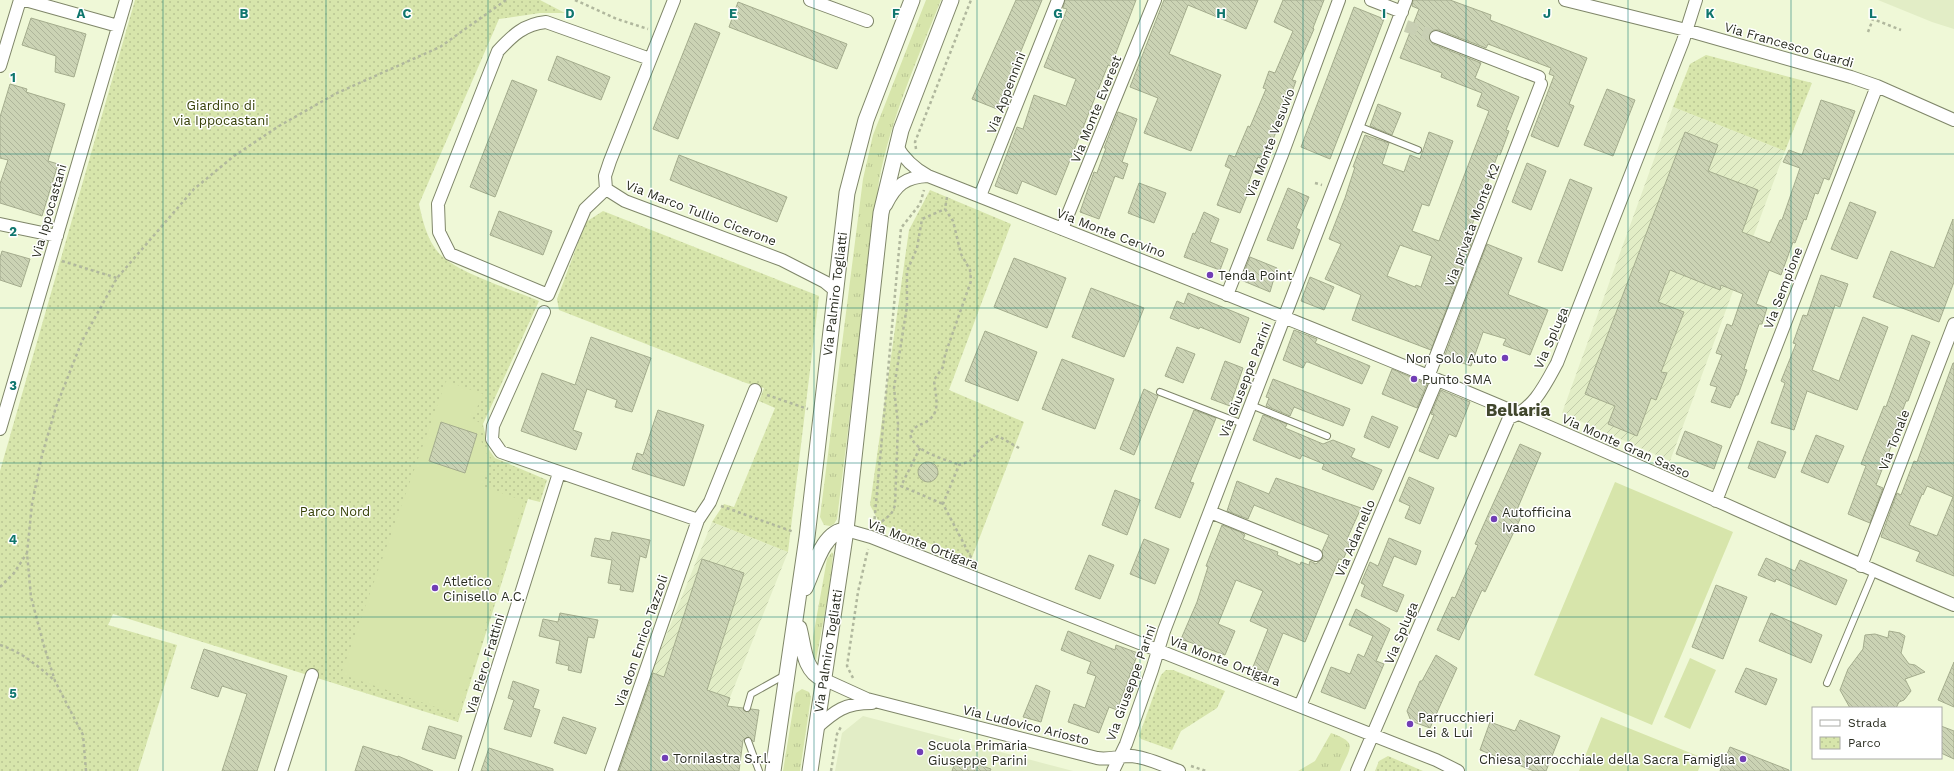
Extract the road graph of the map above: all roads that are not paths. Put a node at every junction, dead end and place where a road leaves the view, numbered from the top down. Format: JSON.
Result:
{"nodes":[{"id":1,"x":20,"y":0,"type":"edge"},
{"id":2,"x":25,"y":0,"type":"edge"},
{"id":3,"x":126,"y":0,"type":"edge"},
{"id":4,"x":674,"y":0,"type":"edge"},
{"id":5,"x":810,"y":0,"type":"edge"},
{"id":6,"x":912,"y":0,"type":"edge"},
{"id":7,"x":951,"y":0,"type":"edge"},
{"id":8,"x":1058,"y":0,"type":"edge"},
{"id":9,"x":1155,"y":0,"type":"edge"},
{"id":10,"x":1339,"y":0,"type":"edge"},
{"id":11,"x":1371,"y":0,"type":"edge"},
{"id":12,"x":1406,"y":0,"type":"edge"},
{"id":13,"x":1565,"y":0,"type":"edge"},
{"id":14,"x":1696,"y":0,"type":"edge"},
{"id":15,"x":1402,"y":20,"type":"junction"},
{"id":16,"x":867,"y":22,"type":"dead end"},
{"id":17,"x":118,"y":26,"type":"junction"},
{"id":18,"x":1686,"y":30,"type":"junction"},
{"id":19,"x":1436,"y":37,"type":"tunnel mouth"},
{"id":20,"x":650,"y":59,"type":"junction"},
{"id":21,"x":0,"y":66,"type":"edge"},
{"id":22,"x":1877,"y":86,"type":"junction"},
{"id":23,"x":1954,"y":120,"type":"edge"},
{"id":24,"x":1358,"y":126,"type":"junction"},
{"id":25,"x":896,"y":144,"type":"junction"},
{"id":26,"x":1418,"y":150,"type":"dead end"},
{"id":27,"x":928,"y":176,"type":"junction"},
{"id":28,"x":606,"y":188,"type":"junction"},
{"id":29,"x":980,"y":196,"type":"junction"},
{"id":30,"x":881,"y":213,"type":"junction"},
{"id":31,"x":0,"y":224,"type":"edge"},
{"id":32,"x":1062,"y":229,"type":"junction"},
{"id":33,"x":57,"y":236,"type":"junction"},
{"id":34,"x":836,"y":291,"type":"junction"},
{"id":35,"x":1227,"y":295,"type":"junction"},
{"id":36,"x":544,"y":312,"type":"dead end"},
{"id":37,"x":1284,"y":318,"type":"junction"},
{"id":38,"x":1954,"y":324,"type":"edge"},
{"id":39,"x":1432,"y":379,"type":"junction"},
{"id":40,"x":755,"y":390,"type":"road end"},
{"id":41,"x":1160,"y":392,"type":"dead end"},
{"id":42,"x":1251,"y":404,"type":"junction"},
{"id":43,"x":1519,"y":414,"type":"junction"},
{"id":44,"x":1243,"y":424,"type":"junction"},
{"id":45,"x":0,"y":430,"type":"edge"},
{"id":46,"x":1327,"y":436,"type":"dead end"},
{"id":47,"x":559,"y":473,"type":"junction"},
{"id":48,"x":1716,"y":501,"type":"junction"},
{"id":49,"x":1210,"y":512,"type":"junction"},
{"id":50,"x":698,"y":520,"type":"junction"},
{"id":51,"x":846,"y":530,"type":"junction"},
{"id":52,"x":1316,"y":555,"type":"dead end"},
{"id":53,"x":1861,"y":566,"type":"junction"},
{"id":54,"x":1874,"y":571,"type":"junction"},
{"id":55,"x":800,"y":598,"type":"junction"},
{"id":56,"x":1954,"y":605,"type":"edge"},
{"id":57,"x":797,"y":619,"type":"junction"},
{"id":58,"x":1157,"y":650,"type":"junction"},
{"id":59,"x":788,"y":674,"type":"junction"},
{"id":60,"x":312,"y":675,"type":"dead end"},
{"id":61,"x":823,"y":679,"type":"junction"},
{"id":62,"x":1827,"y":683,"type":"dead end"},
{"id":63,"x":889,"y":704,"type":"junction"},
{"id":64,"x":1300,"y":706,"type":"junction"},
{"id":65,"x":747,"y":708,"type":"dead end"},
{"id":66,"x":816,"y":728,"type":"junction"},
{"id":67,"x":1372,"y":735,"type":"junction"},
{"id":68,"x":748,"y":741,"type":"dead end"},
{"id":69,"x":1118,"y":758,"type":"junction"},
{"id":70,"x":281,"y":771,"type":"edge"},
{"id":71,"x":466,"y":771,"type":"edge"},
{"id":72,"x":611,"y":771,"type":"edge"},
{"id":73,"x":759,"y":771,"type":"edge"},
{"id":74,"x":773,"y":771,"type":"edge"},
{"id":75,"x":810,"y":771,"type":"edge"},
{"id":76,"x":1113,"y":771,"type":"edge"},
{"id":77,"x":1178,"y":771,"type":"edge"},
{"id":78,"x":1357,"y":771,"type":"edge"},
{"id":79,"x":1458,"y":771,"type":"edge"}],
"edges":[{"from":1,"to":21,"type":"street"},
{"from":2,"to":17,"type":"street"},
{"from":3,"to":17,"type":"street","name":"Via Ippocastani"},
{"from":4,"to":20,"type":"street","name":"Via Marco Tullio Cicerone"},
{"from":5,"to":16,"type":"street"},
{"from":6,"to":34,"type":"street","name":"Via Palmiro Togliatti"},
{"from":7,"to":25,"type":"street","name":"Via Palmiro Togliatti"},
{"from":8,"to":29,"type":"street","name":"Via Appennini"},
{"from":9,"to":32,"type":"street","name":"Via Monte Everest"},
{"from":10,"to":35,"type":"street","name":"Via Monte Vesuvio"},
{"from":11,"to":15,"type":"street"},
{"from":12,"to":15,"type":"street","name":"Via Giuseppe Parini"},
{"from":13,"to":18,"type":"street","name":"Via Francesco Guardi"},
{"from":14,"to":18,"type":"street","name":"Via Spluga"},
{"from":15,"to":24,"type":"street","name":"Via Giuseppe Parini"},
{"from":17,"to":33,"type":"street","name":"Via Ippocastani"},
{"from":18,"to":22,"type":"street","name":"Via Francesco Guardi"},
{"from":18,"to":43,"type":"street","name":"Via Spluga"},
{"from":19,"to":39,"type":"street","name":"Via privata Monte K2"},
{"from":20,"to":28,"type":"street","name":"Via Marco Tullio Cicerone"},
{"from":20,"to":28,"type":"street"},
{"from":22,"to":23,"type":"street","name":"Via Francesco Guardi"},
{"from":22,"to":48,"type":"street","name":"Via Sempione"},
{"from":24,"to":26,"type":"lane"},
{"from":24,"to":37,"type":"street","name":"Via Giuseppe Parini"},
{"from":25,"to":27,"type":"street","name":"Via Monte Cervino"},
{"from":25,"to":30,"type":"street","name":"Via Palmiro Togliatti"},
{"from":27,"to":29,"type":"street","name":"Via Monte Cervino"},
{"from":27,"to":30,"type":"street"},
{"from":28,"to":34,"type":"street","name":"Via Marco Tullio Cicerone"},
{"from":29,"to":32,"type":"street","name":"Via Monte Cervino"},
{"from":30,"to":51,"type":"street","name":"Via Palmiro Togliatti"},
{"from":31,"to":33,"type":"street"},
{"from":32,"to":35,"type":"street","name":"Via Monte Cervino"},
{"from":33,"to":45,"type":"street","name":"Via Ippocastani"},
{"from":34,"to":55,"type":"street","name":"Via Palmiro Togliatti"},
{"from":35,"to":37,"type":"street","name":"Via Monte Cervino"},
{"from":36,"to":47,"type":"street"},
{"from":37,"to":39,"type":"street","name":"Via Monte Gran Sasso"},
{"from":37,"to":42,"type":"street","name":"Via Giuseppe Parini"},
{"from":38,"to":53,"type":"street","name":"Via Tonale"},
{"from":39,"to":43,"type":"street","name":"Via Monte Gran Sasso"},
{"from":39,"to":64,"type":"street","name":"Via Adamello"},
{"from":40,"to":50,"type":"street","name":"Via don Enrico Tazzoli"},
{"from":41,"to":44,"type":"lane"},
{"from":42,"to":44,"type":"street","name":"Via Giuseppe Parini"},
{"from":42,"to":46,"type":"lane"},
{"from":43,"to":48,"type":"street","name":"Via Monte Gran Sasso"},
{"from":43,"to":67,"type":"street","name":"Via Spluga"},
{"from":44,"to":49,"type":"street","name":"Via Giuseppe Parini"},
{"from":47,"to":50,"type":"street"},
{"from":47,"to":71,"type":"street","name":"Via Piero Frattini"},
{"from":48,"to":53,"type":"street","name":"Via Monte Gran Sasso"},
{"from":49,"to":52,"type":"street"},
{"from":49,"to":58,"type":"street","name":"Via Giuseppe Parini"},
{"from":50,"to":72,"type":"street","name":"Via don Enrico Tazzoli"},
{"from":51,"to":55,"type":"street","name":"Via Palmiro Togliatti"},
{"from":51,"to":58,"type":"street","name":"Via Monte Ortigara"},
{"from":51,"to":61,"type":"street","name":"Via Palmiro Togliatti"},
{"from":53,"to":54,"type":"street","name":"Via Monte Gran Sasso"},
{"from":54,"to":56,"type":"street","name":"Via Monte Gran Sasso"},
{"from":54,"to":62,"type":"lane"},
{"from":55,"to":57,"type":"street","name":"Via Palmiro Togliatti"},
{"from":57,"to":59,"type":"street","name":"Via Palmiro Togliatti"},
{"from":57,"to":61,"type":"street"},
{"from":58,"to":64,"type":"street","name":"Via Monte Ortigara"},
{"from":58,"to":69,"type":"street","name":"Via Giuseppe Parini"},
{"from":59,"to":65,"type":"lane"},
{"from":59,"to":74,"type":"street","name":"Via Palmiro Togliatti"},
{"from":60,"to":70,"type":"street"},
{"from":61,"to":63,"type":"street","name":"Via Ludovico Ariosto"},
{"from":61,"to":66,"type":"street","name":"Via Palmiro Togliatti"},
{"from":63,"to":66,"type":"street","name":"Via Ludovico Ariosto"},
{"from":63,"to":69,"type":"street","name":"Via Ludovico Ariosto"},
{"from":64,"to":67,"type":"street","name":"Via Monte Ortigara"},
{"from":66,"to":75,"type":"street","name":"Via Palmiro Togliatti"},
{"from":67,"to":78,"type":"street","name":"Via Spluga"},
{"from":67,"to":79,"type":"street","name":"Via Monte Ortigara"},
{"from":68,"to":73,"type":"lane"},
{"from":69,"to":76,"type":"street","name":"Via Giuseppe Parini"},
{"from":69,"to":77,"type":"street","name":"Via Ludovico Ariosto"}]}
